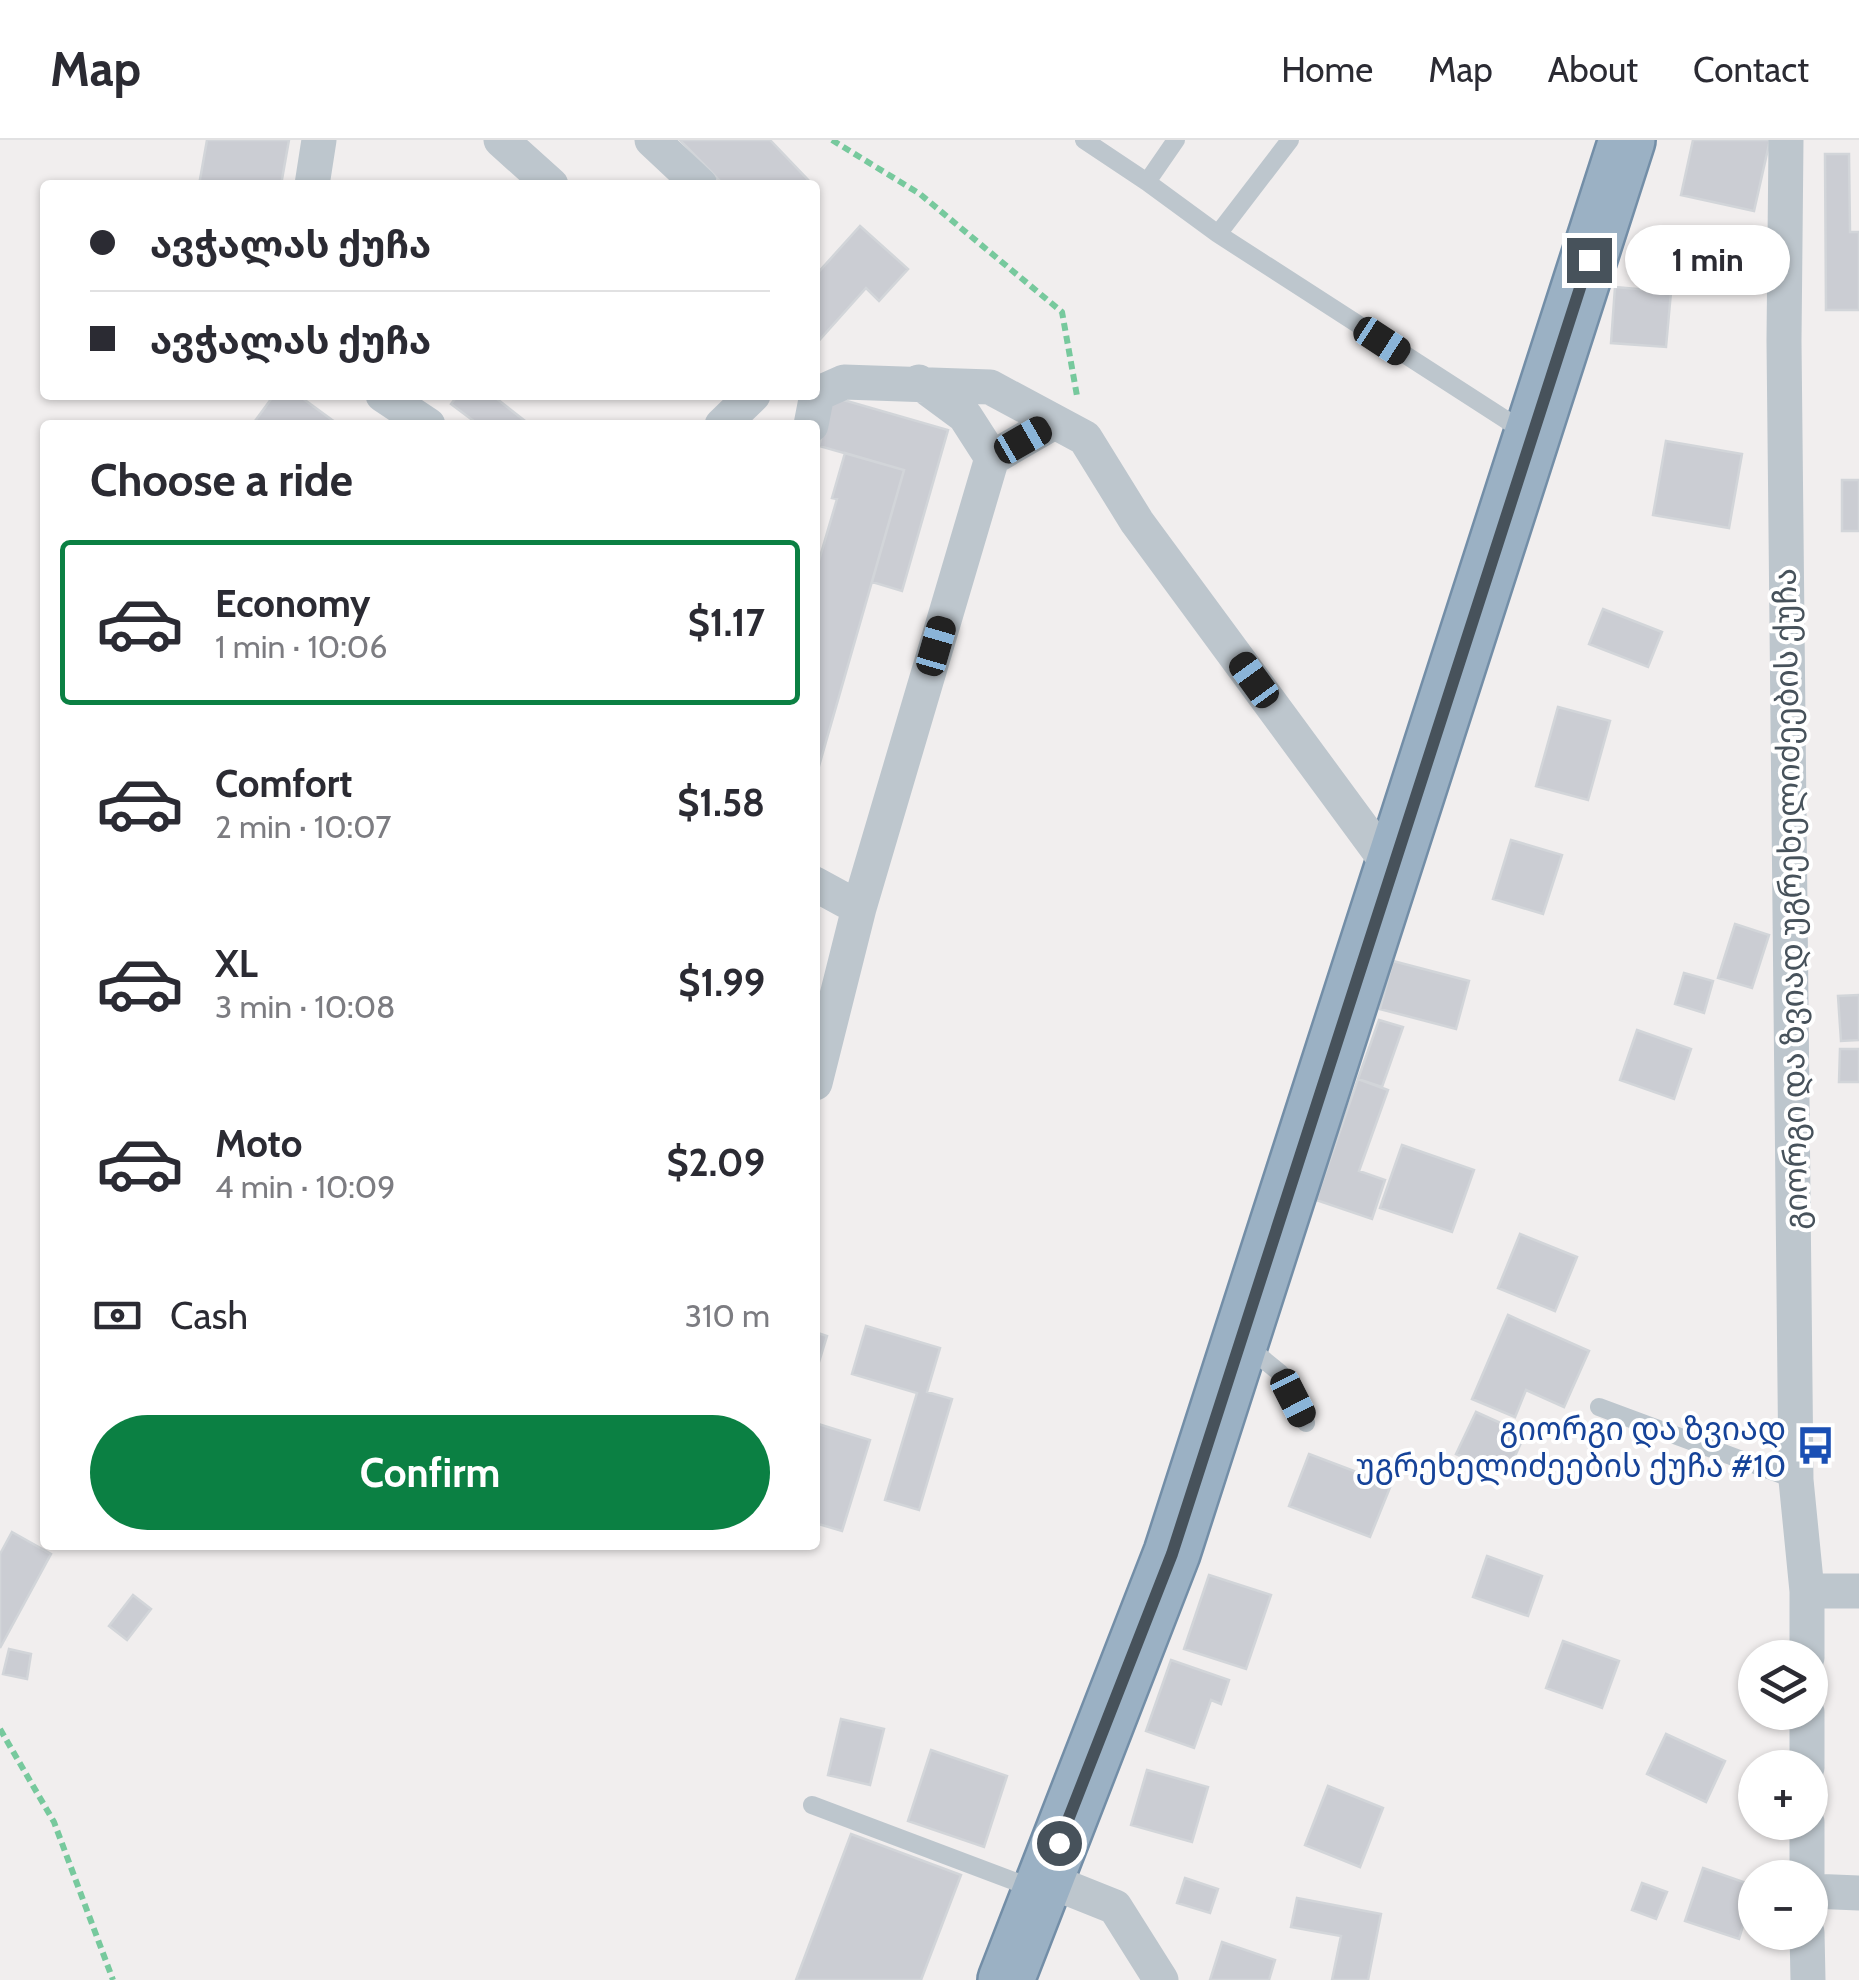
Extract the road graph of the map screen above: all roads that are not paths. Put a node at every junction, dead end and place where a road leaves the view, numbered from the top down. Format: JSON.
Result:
{"nodes":[{"id":1,"x":319,"y":140,"type":"edge"},
{"id":2,"x":502,"y":140,"type":"edge"},
{"id":3,"x":652,"y":140,"type":"edge"},
{"id":4,"x":1084,"y":140,"type":"edge"},
{"id":5,"x":1176,"y":140,"type":"edge"},
{"id":6,"x":1290,"y":140,"type":"edge"},
{"id":7,"x":1627,"y":140,"type":"edge"},
{"id":8,"x":1786,"y":140,"type":"edge"},
{"id":9,"x":313,"y":180,"type":"edge"},
{"id":10,"x":546,"y":180,"type":"edge"},
{"id":11,"x":695,"y":180,"type":"edge"},
{"id":12,"x":1147,"y":182,"type":"junction"},
{"id":13,"x":1218,"y":234,"type":"junction"},
{"id":14,"x":919,"y":382,"type":"junction"},
{"id":15,"x":390,"y":400,"type":"edge"},
{"id":16,"x":748,"y":400,"type":"edge"},
{"id":17,"x":820,"y":400,"type":"edge"},
{"id":18,"x":420,"y":420,"type":"edge"},
{"id":19,"x":727,"y":420,"type":"edge"},
{"id":20,"x":1069,"y":430,"type":"junction"},
{"id":21,"x":1533,"y":437,"type":"junction"},
{"id":22,"x":992,"y":458,"type":"junction"},
{"id":23,"x":1393,"y":870,"type":"junction"},
{"id":24,"x":820,"y":887,"type":"edge"},
{"id":25,"x":820,"y":903,"type":"edge"},
{"id":26,"x":859,"y":908,"type":"junction"},
{"id":27,"x":820,"y":1063,"type":"edge"},
{"id":28,"x":1241,"y":1340,"type":"junction"},
{"id":29,"x":1599,"y":1407,"type":"dead end"},
{"id":30,"x":1306,"y":1423,"type":"dead end"},
{"id":31,"x":1796,"y":1480,"type":"junction"},
{"id":32,"x":1808,"y":1591,"type":"junction"},
{"id":33,"x":1859,"y":1591,"type":"edge"},
{"id":34,"x":1807,"y":1640,"type":"edge"},
{"id":35,"x":812,"y":1806,"type":"dead end"},
{"id":36,"x":1043,"y":1885,"type":"junction"},
{"id":37,"x":1828,"y":1892,"type":"edge"},
{"id":38,"x":1859,"y":1893,"type":"edge"},
{"id":39,"x":1807,"y":1950,"type":"edge"},
{"id":40,"x":1006,"y":1980,"type":"edge"},
{"id":41,"x":1161,"y":1980,"type":"edge"},
{"id":42,"x":1808,"y":1980,"type":"edge"}],
"edges":[{"from":1,"to":9,"type":"street"},
{"from":2,"to":10,"type":"street"},
{"from":3,"to":11,"type":"street"},
{"from":4,"to":12,"type":"lane"},
{"from":5,"to":12,"type":"lane"},
{"from":6,"to":13,"type":"lane"},
{"from":7,"to":21,"type":"highway"},
{"from":8,"to":31,"type":"street","name":"გიორგი და ზვიად უგრეხელიძეების ქუჩა"},
{"from":12,"to":13,"type":"lane"},
{"from":13,"to":21,"type":"lane"},
{"from":14,"to":17,"type":"street"},
{"from":14,"to":20,"type":"street"},
{"from":14,"to":22,"type":"street"},
{"from":15,"to":18,"type":"street"},
{"from":16,"to":19,"type":"street"},
{"from":20,"to":22,"type":"street"},
{"from":20,"to":23,"type":"street"},
{"from":21,"to":23,"type":"highway"},
{"from":22,"to":26,"type":"street"},
{"from":23,"to":28,"type":"highway"},
{"from":24,"to":26,"type":"street"},
{"from":25,"to":26,"type":"street"},
{"from":26,"to":27,"type":"street"},
{"from":28,"to":30,"type":"lane"},
{"from":28,"to":36,"type":"highway"},
{"from":29,"to":31,"type":"lane"},
{"from":31,"to":32,"type":"street","name":"გიორგი და ზვიად უგრეხელიძეების ქუჩა"},
{"from":32,"to":33,"type":"street"},
{"from":32,"to":34,"type":"street","name":"გიორგი და ზვიად უგრეხელიძეების ქუჩა"},
{"from":35,"to":36,"type":"lane"},
{"from":36,"to":40,"type":"highway"},
{"from":36,"to":41,"type":"street"},
{"from":37,"to":38,"type":"street"},
{"from":39,"to":42,"type":"street"}]}
